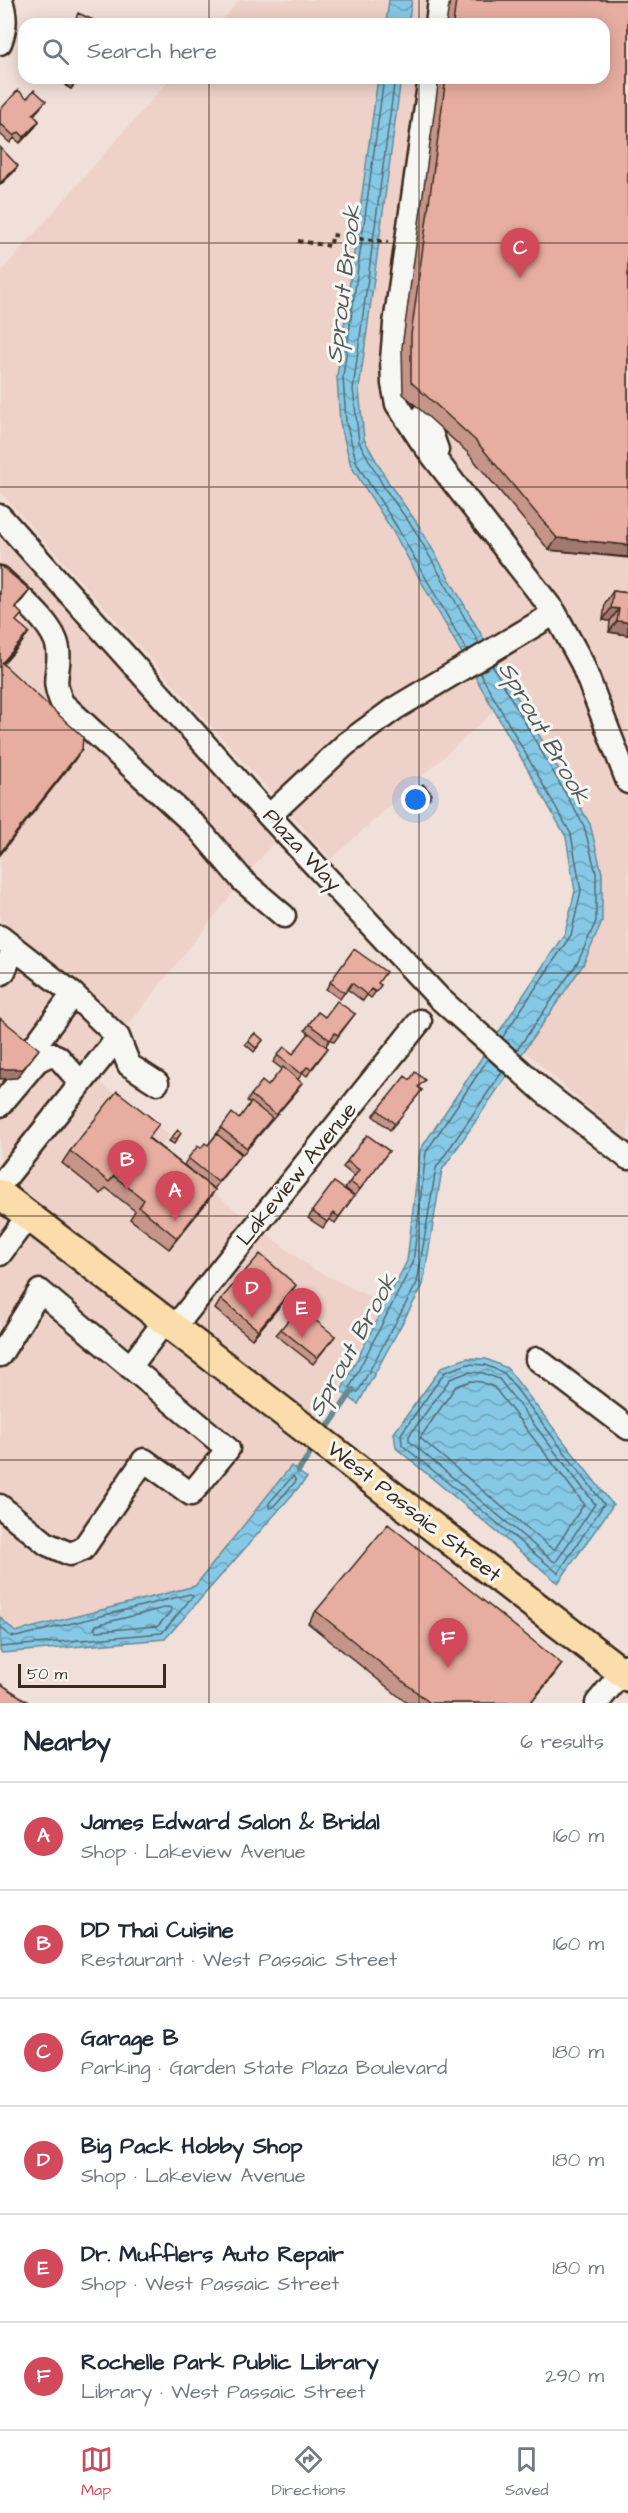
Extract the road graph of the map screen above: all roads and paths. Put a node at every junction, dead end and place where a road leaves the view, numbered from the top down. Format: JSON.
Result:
{"nodes":[{"id":1,"x":1,"y":0,"type":"edge"},
{"id":2,"x":440,"y":0,"type":"edge"},
{"id":3,"x":438,"y":18,"type":"edge"},
{"id":4,"x":0,"y":43,"type":"edge"},
{"id":5,"x":429,"y":84,"type":"edge"},
{"id":6,"x":297,"y":241,"type":"dead end"},
{"id":7,"x":394,"y":243,"type":"dead end"},
{"id":8,"x":424,"y":412,"type":"edge"},
{"id":9,"x":444,"y":468,"type":"junction"},
{"id":10,"x":0,"y":516,"type":"edge"},
{"id":11,"x":0,"y":578,"type":"edge"},
{"id":12,"x":555,"y":613,"type":"junction"},
{"id":13,"x":628,"y":782,"type":"edge"},
{"id":14,"x":269,"y":816,"type":"junction"},
{"id":15,"x":284,"y":916,"type":"dead end"},
{"id":16,"x":7,"y":943,"type":"edge"},
{"id":17,"x":0,"y":974,"type":"edge"},
{"id":18,"x":73,"y":994,"type":"junction"},
{"id":19,"x":420,"y":1021,"type":"dead end"},
{"id":20,"x":118,"y":1037,"type":"junction"},
{"id":21,"x":37,"y":1053,"type":"junction"},
{"id":22,"x":81,"y":1083,"type":"junction"},
{"id":23,"x":157,"y":1083,"type":"dead end"},
{"id":24,"x":0,"y":1105,"type":"edge"},
{"id":25,"x":628,"y":1158,"type":"edge"},
{"id":26,"x":0,"y":1185,"type":"edge"},
{"id":27,"x":0,"y":1194,"type":"edge"},
{"id":28,"x":28,"y":1216,"type":"junction"},
{"id":29,"x":0,"y":1254,"type":"edge"},
{"id":30,"x":170,"y":1324,"type":"junction"},
{"id":31,"x":0,"y":1355,"type":"edge"},
{"id":32,"x":537,"y":1359,"type":"dead end"},
{"id":33,"x":130,"y":1367,"type":"junction"},
{"id":34,"x":628,"y":1428,"type":"edge"},
{"id":35,"x":0,"y":1506,"type":"edge"},
{"id":36,"x":626,"y":1672,"type":"edge"},
{"id":37,"x":597,"y":1703,"type":"edge"}],
"edges":[{"from":1,"to":4,"type":"street"},
{"from":2,"to":3,"type":"street"},
{"from":5,"to":9,"type":"street"},
{"from":6,"to":7,"type":"path"},
{"from":8,"to":9,"type":"street"},
{"from":9,"to":12,"type":"street"},
{"from":10,"to":14,"type":"street","name":"Plaza Way"},
{"from":11,"to":15,"type":"street"},
{"from":12,"to":13,"type":"street"},
{"from":12,"to":14,"type":"street"},
{"from":14,"to":25,"type":"street","name":"Plaza Way"},
{"from":16,"to":17,"type":"street"},
{"from":16,"to":18,"type":"street"},
{"from":18,"to":20,"type":"street"},
{"from":18,"to":21,"type":"street"},
{"from":19,"to":30,"type":"street","name":"Lakeview Avenue"},
{"from":20,"to":22,"type":"street"},
{"from":20,"to":23,"type":"street"},
{"from":21,"to":22,"type":"street"},
{"from":21,"to":24,"type":"street"},
{"from":22,"to":26,"type":"street"},
{"from":27,"to":28,"type":"main road","name":"West Passaic Street"},
{"from":28,"to":29,"type":"street"},
{"from":28,"to":30,"type":"main road","name":"West Passaic Street"},
{"from":30,"to":33,"type":"street","name":"Lakeview Avenue"},
{"from":30,"to":36,"type":"main road","name":"West Passaic Street"},
{"from":31,"to":33,"type":"street"},
{"from":32,"to":34,"type":"street"},
{"from":33,"to":35,"type":"street"},
{"from":36,"to":37,"type":"street"}]}
